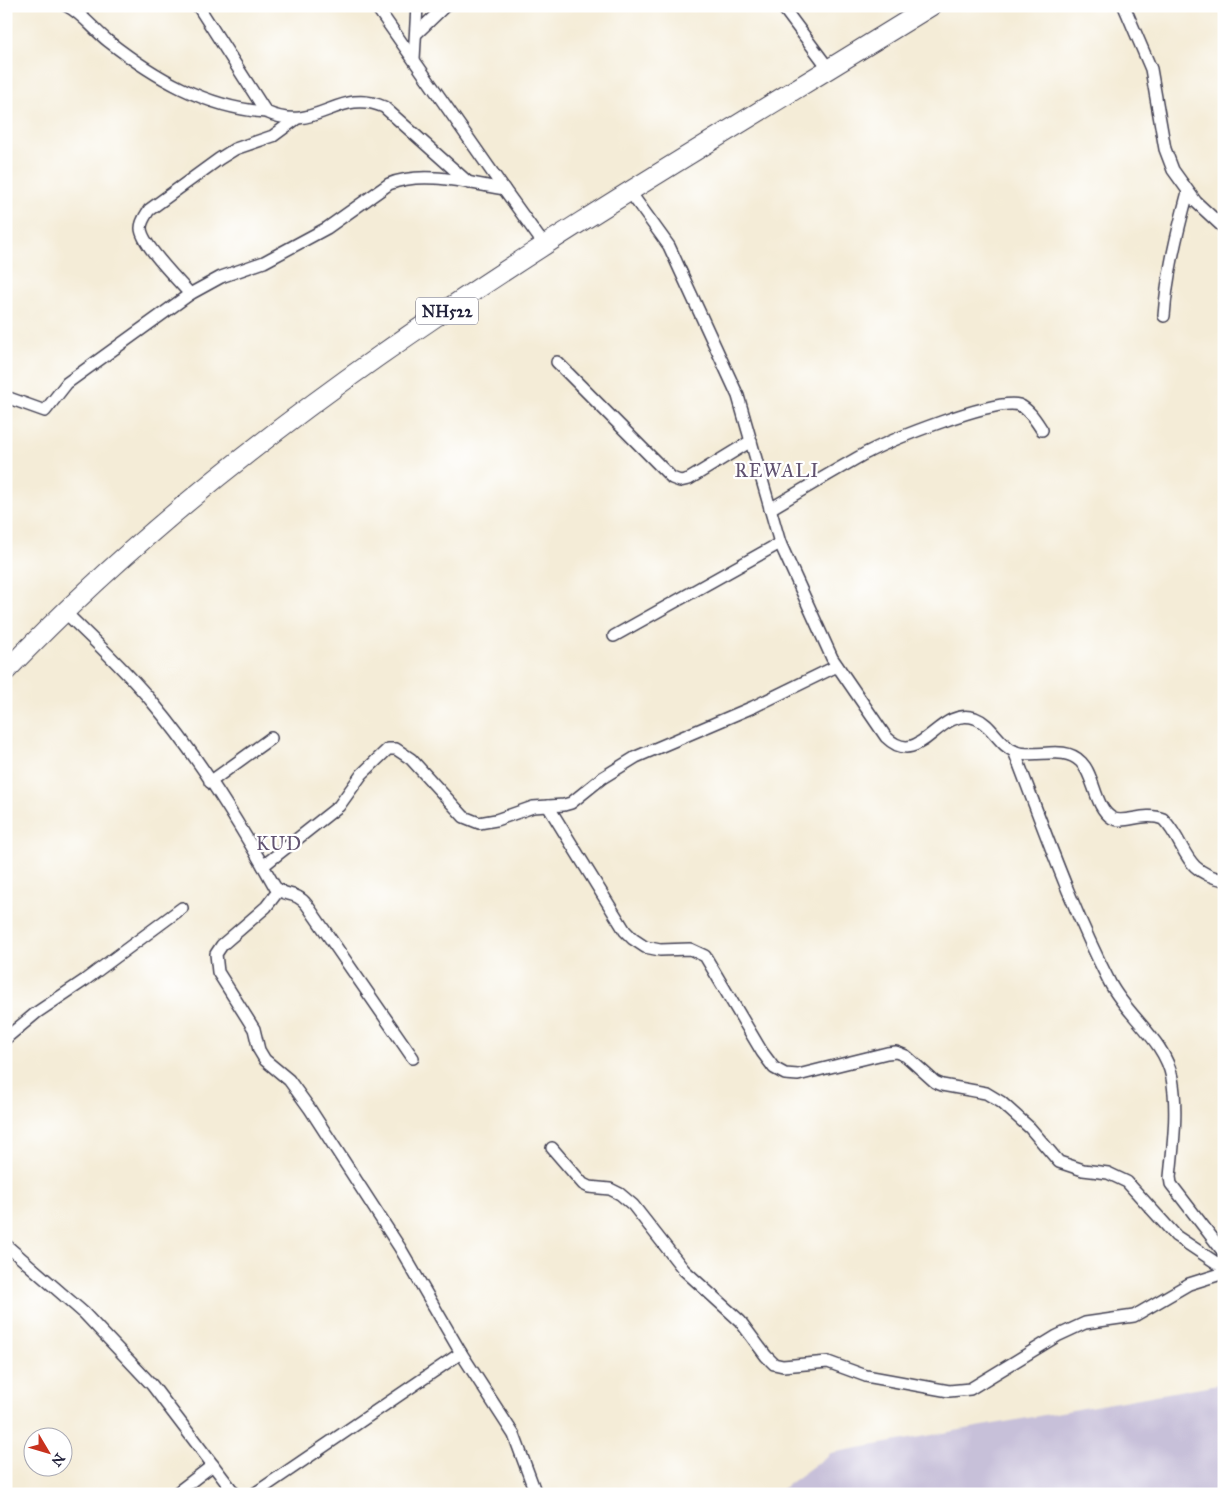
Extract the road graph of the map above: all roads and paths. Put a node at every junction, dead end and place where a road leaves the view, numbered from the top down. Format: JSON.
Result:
{"nodes":[{"id":1,"x":67,"y":6,"type":"edge"},
{"id":2,"x":198,"y":6,"type":"edge"},
{"id":3,"x":376,"y":6,"type":"edge"},
{"id":4,"x":417,"y":6,"type":"edge"},
{"id":5,"x":445,"y":6,"type":"edge"},
{"id":6,"x":782,"y":6,"type":"edge"},
{"id":7,"x":931,"y":6,"type":"edge"},
{"id":8,"x":1124,"y":6,"type":"edge"},
{"id":9,"x":416,"y":34,"type":"junction"},
{"id":10,"x":414,"y":59,"type":"junction"},
{"id":11,"x":829,"y":69,"type":"junction"},
{"id":12,"x":266,"y":112,"type":"junction"},
{"id":13,"x":296,"y":119,"type":"junction"},
{"id":14,"x":469,"y":183,"type":"junction"},
{"id":15,"x":504,"y":190,"type":"junction"},
{"id":16,"x":630,"y":192,"type":"junction"},
{"id":17,"x":1188,"y":192,"type":"junction"},
{"id":18,"x":1224,"y":228,"type":"edge"},
{"id":19,"x":545,"y":246,"type":"junction"},
{"id":20,"x":190,"y":294,"type":"junction"},
{"id":21,"x":1164,"y":316,"type":"dead end"},
{"id":22,"x":557,"y":362,"type":"dead end"},
{"id":23,"x":6,"y":397,"type":"edge"},
{"id":24,"x":1042,"y":430,"type":"dead end"},
{"id":25,"x":751,"y":441,"type":"junction"},
{"id":26,"x":770,"y":509,"type":"junction"},
{"id":27,"x":780,"y":543,"type":"junction"},
{"id":28,"x":65,"y":612,"type":"junction"},
{"id":29,"x":614,"y":636,"type":"dead end"},
{"id":30,"x":837,"y":666,"type":"junction"},
{"id":31,"x":6,"y":671,"type":"edge"},
{"id":32,"x":271,"y":738,"type":"dead end"},
{"id":33,"x":1014,"y":752,"type":"junction"},
{"id":34,"x":210,"y":782,"type":"junction"},
{"id":35,"x":548,"y":806,"type":"junction"},
{"id":36,"x":263,"y":866,"type":"junction"},
{"id":37,"x":1224,"y":880,"type":"edge"},
{"id":38,"x":279,"y":890,"type":"junction"},
{"id":39,"x":182,"y":908,"type":"dead end"},
{"id":40,"x":6,"y":1038,"type":"edge"},
{"id":41,"x":412,"y":1058,"type":"dead end"},
{"id":42,"x":552,"y":1148,"type":"dead end"},
{"id":43,"x":6,"y":1245,"type":"edge"},
{"id":44,"x":1224,"y":1253,"type":"edge"},
{"id":45,"x":1224,"y":1268,"type":"edge"},
{"id":46,"x":1224,"y":1274,"type":"edge"},
{"id":47,"x":461,"y":1353,"type":"junction"},
{"id":48,"x":213,"y":1465,"type":"junction"},
{"id":49,"x":175,"y":1494,"type":"edge"},
{"id":50,"x":235,"y":1494,"type":"edge"},
{"id":51,"x":254,"y":1494,"type":"edge"},
{"id":52,"x":536,"y":1494,"type":"edge"}],
"edges":[{"from":1,"to":12,"type":"street"},
{"from":2,"to":12,"type":"street"},
{"from":3,"to":10,"type":"street"},
{"from":4,"to":9,"type":"street"},
{"from":5,"to":9,"type":"street"},
{"from":6,"to":11,"type":"street"},
{"from":7,"to":11,"type":"highway","number":"NH522"},
{"from":8,"to":17,"type":"street"},
{"from":9,"to":10,"type":"street"},
{"from":10,"to":15,"type":"street"},
{"from":11,"to":16,"type":"highway","number":"NH522"},
{"from":12,"to":13,"type":"street"},
{"from":13,"to":14,"type":"street"},
{"from":13,"to":20,"type":"street"},
{"from":14,"to":15,"type":"street"},
{"from":14,"to":20,"type":"street"},
{"from":15,"to":19,"type":"street"},
{"from":16,"to":19,"type":"highway","number":"NH522"},
{"from":16,"to":25,"type":"street"},
{"from":17,"to":18,"type":"street"},
{"from":17,"to":21,"type":"street"},
{"from":19,"to":28,"type":"highway","number":"NH522"},
{"from":20,"to":23,"type":"street"},
{"from":22,"to":25,"type":"street"},
{"from":24,"to":26,"type":"street"},
{"from":25,"to":26,"type":"street"},
{"from":26,"to":27,"type":"street"},
{"from":27,"to":29,"type":"street"},
{"from":27,"to":30,"type":"street"},
{"from":28,"to":31,"type":"highway","number":"NH522"},
{"from":28,"to":34,"type":"street"},
{"from":30,"to":33,"type":"street"},
{"from":30,"to":35,"type":"street"},
{"from":32,"to":34,"type":"street"},
{"from":33,"to":37,"type":"street"},
{"from":33,"to":44,"type":"street"},
{"from":34,"to":36,"type":"street"},
{"from":35,"to":36,"type":"street"},
{"from":35,"to":45,"type":"street"},
{"from":36,"to":38,"type":"street"},
{"from":38,"to":41,"type":"street"},
{"from":38,"to":47,"type":"street"},
{"from":39,"to":40,"type":"street"},
{"from":42,"to":46,"type":"street"},
{"from":43,"to":48,"type":"street"},
{"from":47,"to":51,"type":"street"},
{"from":47,"to":52,"type":"street"},
{"from":48,"to":49,"type":"street"},
{"from":48,"to":50,"type":"street"}]}
